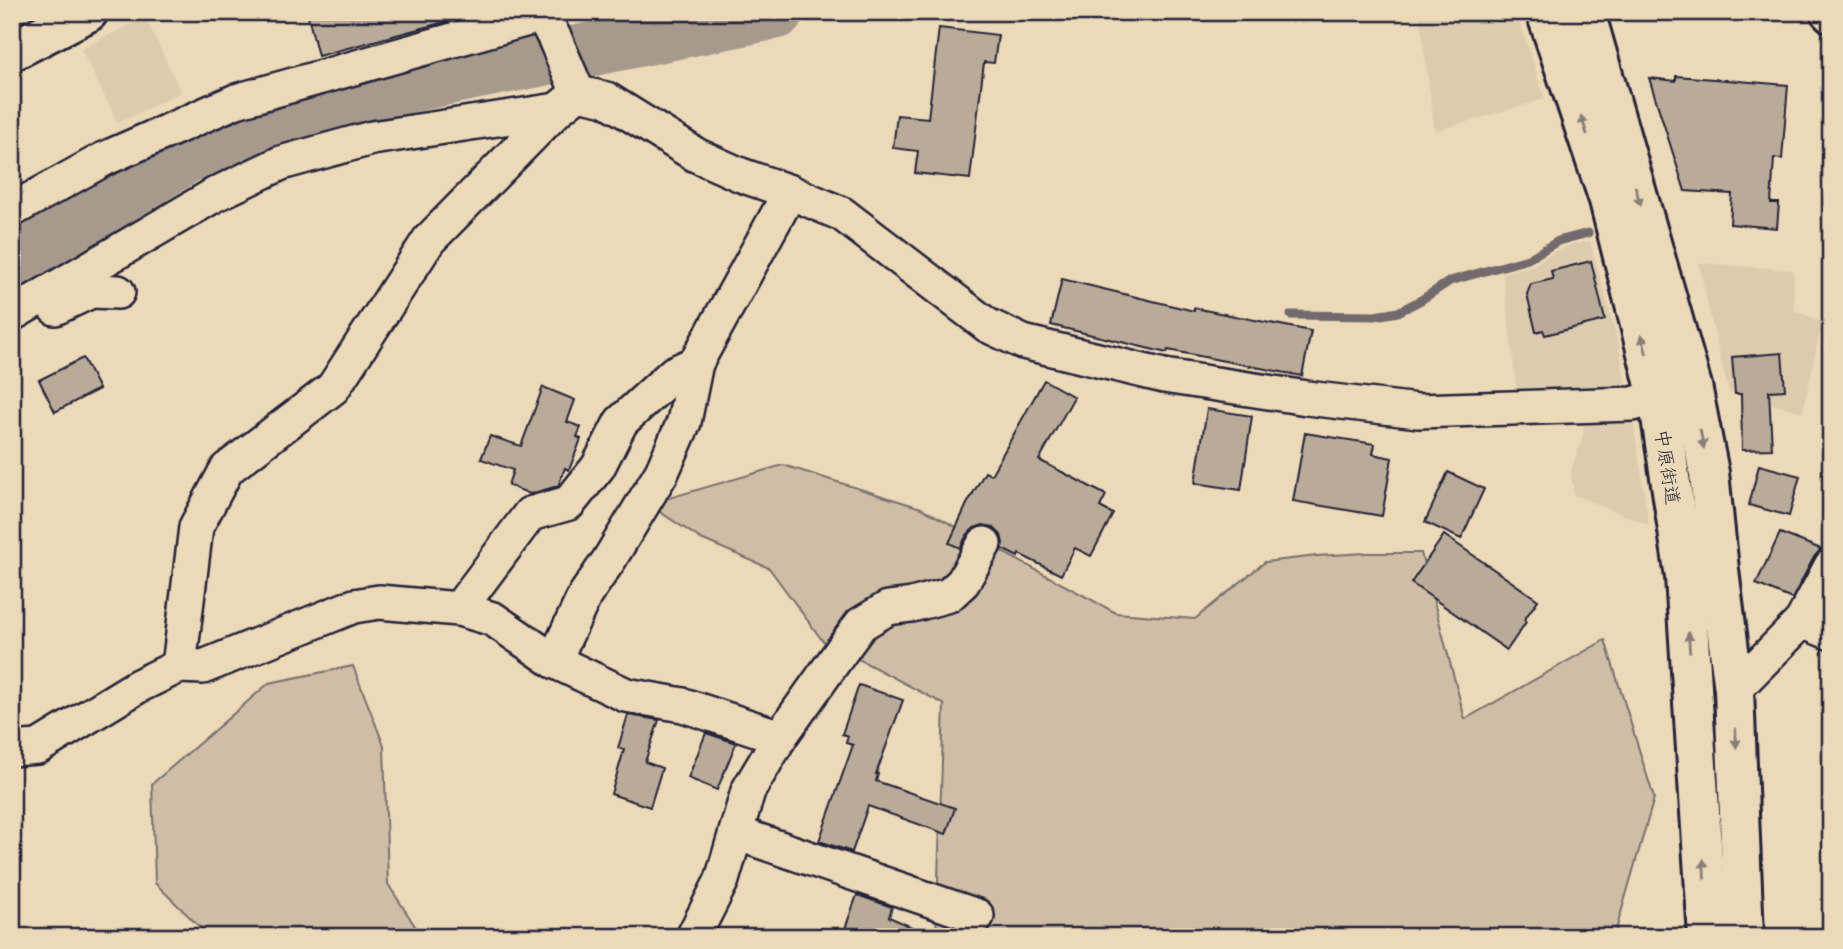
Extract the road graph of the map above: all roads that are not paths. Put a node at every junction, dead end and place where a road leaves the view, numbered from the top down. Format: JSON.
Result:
{"nodes":[{"id":1,"x":88,"y":12,"type":"edge"},
{"id":2,"x":1546,"y":12,"type":"edge"},
{"id":3,"x":1586,"y":12,"type":"edge"},
{"id":4,"x":546,"y":22,"type":"edge"},
{"id":5,"x":12,"y":51,"type":"edge"},
{"id":6,"x":571,"y":97,"type":"junction"},
{"id":7,"x":790,"y":192,"type":"junction"},
{"id":8,"x":12,"y":210,"type":"edge"},
{"id":9,"x":118,"y":292,"type":"dead end"},
{"id":10,"x":12,"y":315,"type":"edge"},
{"id":11,"x":696,"y":363,"type":"junction"},
{"id":12,"x":1675,"y":391,"type":"junction"},
{"id":13,"x":984,"y":544,"type":"dead end"},
{"id":14,"x":1831,"y":566,"type":"edge"},
{"id":15,"x":459,"y":609,"type":"junction"},
{"id":16,"x":1816,"y":627,"type":"edge"},
{"id":17,"x":554,"y":661,"type":"junction"},
{"id":18,"x":179,"y":666,"type":"junction"},
{"id":19,"x":1734,"y":690,"type":"junction"},
{"id":20,"x":780,"y":737,"type":"junction"},
{"id":21,"x":12,"y":749,"type":"edge"},
{"id":22,"x":736,"y":833,"type":"junction"},
{"id":23,"x":977,"y":916,"type":"dead end"},
{"id":24,"x":694,"y":937,"type":"edge"},
{"id":25,"x":1708,"y":937,"type":"edge"},
{"id":26,"x":1744,"y":937,"type":"edge"}],
"edges":[{"from":1,"to":5,"type":"main road"},
{"from":12,"to":2,"type":"main road","name":"中原街道","one_way":true},
{"from":3,"to":12,"type":"main road","name":"中原街道","one_way":true},
{"from":4,"to":6,"type":"street"},
{"from":4,"to":8,"type":"street"},
{"from":6,"to":7,"type":"street"},
{"from":6,"to":10,"type":"street"},
{"from":6,"to":18,"type":"street"},
{"from":7,"to":11,"type":"street"},
{"from":7,"to":12,"type":"street"},
{"from":9,"to":10,"type":"street"},
{"from":11,"to":15,"type":"street"},
{"from":11,"to":17,"type":"street"},
{"from":12,"to":19,"type":"main road","name":"中原街道","one_way":true},
{"from":25,"to":12,"type":"main road","name":"中原街道","one_way":true},
{"from":13,"to":20,"type":"street"},
{"from":14,"to":16,"type":"street"},
{"from":15,"to":17,"type":"street"},
{"from":15,"to":18,"type":"street"},
{"from":16,"to":19,"type":"street"},
{"from":17,"to":20,"type":"street"},
{"from":18,"to":21,"type":"street"},
{"from":19,"to":26,"type":"main road","name":"中原街道","one_way":true},
{"from":20,"to":22,"type":"street"},
{"from":22,"to":23,"type":"street"},
{"from":22,"to":24,"type":"street"}]}
